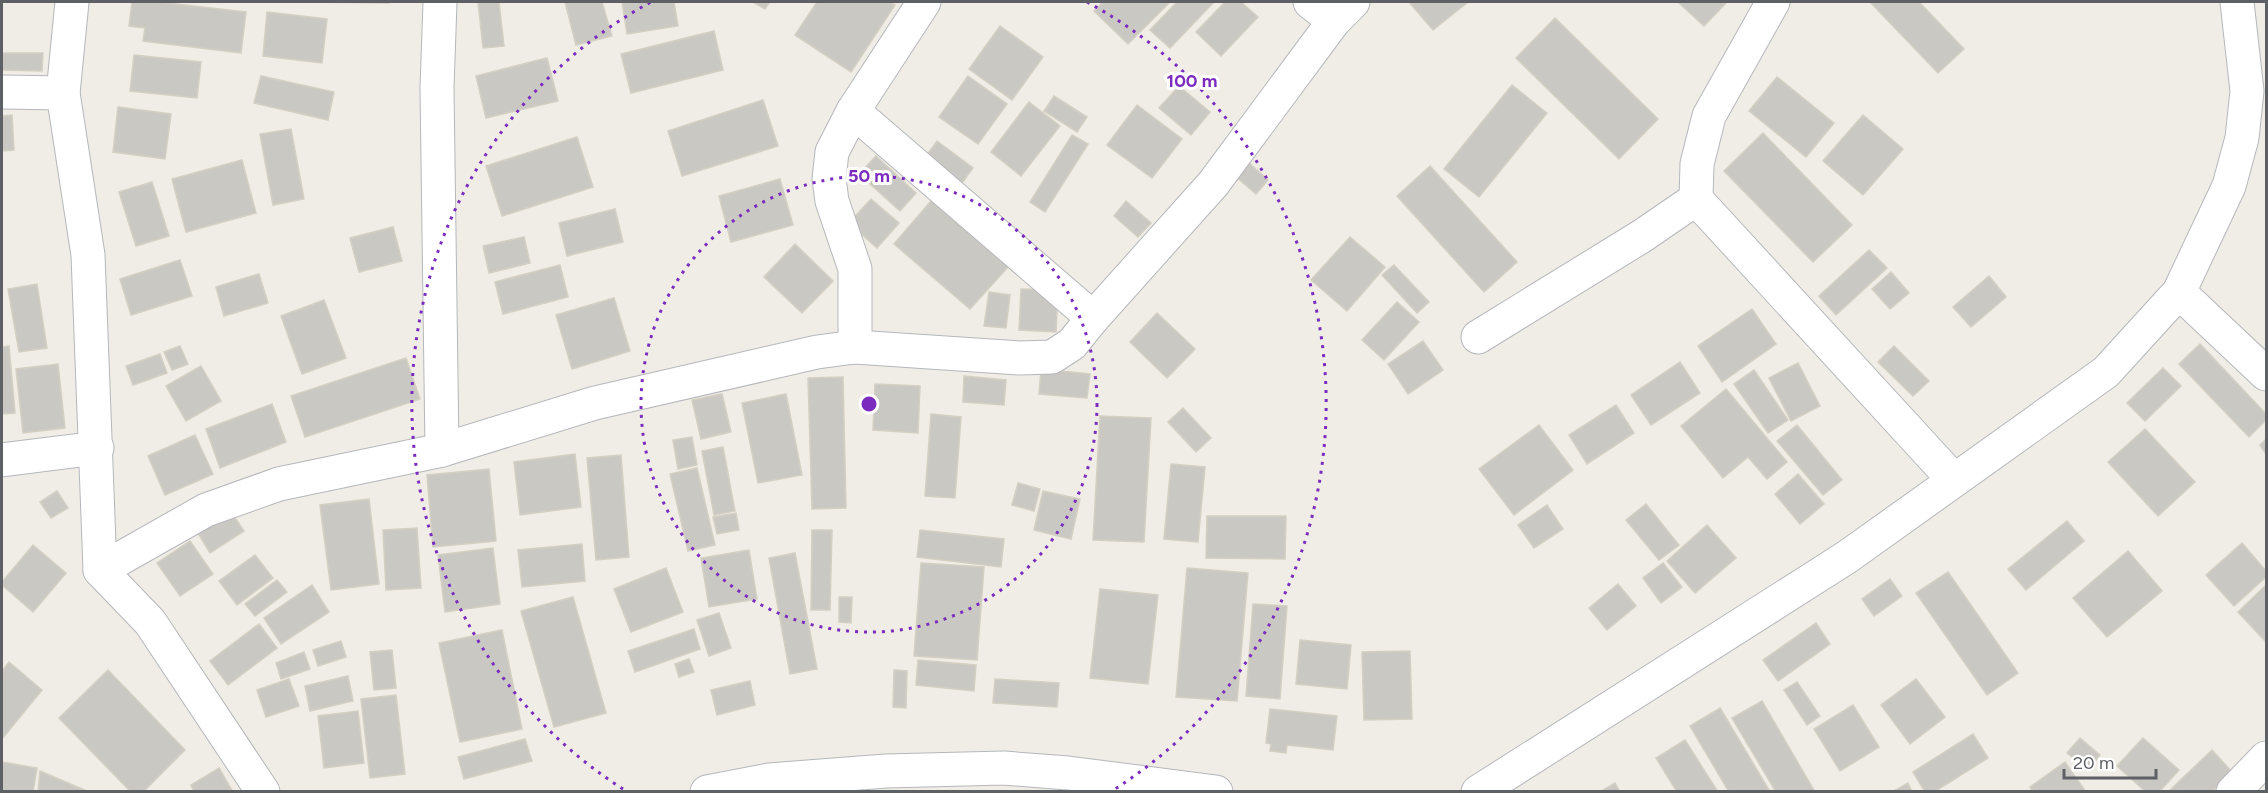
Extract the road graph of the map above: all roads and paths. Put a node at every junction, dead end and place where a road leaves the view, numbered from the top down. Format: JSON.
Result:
{"nodes":[{"id":1,"x":72,"y":2,"type":"edge"},
{"id":2,"x":440,"y":2,"type":"edge"},
{"id":3,"x":924,"y":2,"type":"edge"},
{"id":4,"x":1773,"y":2,"type":"edge"},
{"id":5,"x":2237,"y":2,"type":"edge"},
{"id":6,"x":1332,"y":8,"type":"edge"},
{"id":7,"x":2,"y":92,"type":"edge"},
{"id":8,"x":63,"y":93,"type":"junction"},
{"id":9,"x":853,"y":111,"type":"junction"},
{"id":10,"x":1696,"y":199,"type":"junction"},
{"id":11,"x":2179,"y":292,"type":"junction"},
{"id":12,"x":1093,"y":318,"type":"junction"},
{"id":13,"x":1478,"y":337,"type":"dead end"},
{"id":14,"x":855,"y":347,"type":"junction"},
{"id":15,"x":2266,"y":374,"type":"edge"},
{"id":16,"x":97,"y":448,"type":"junction"},
{"id":17,"x":442,"y":450,"type":"junction"},
{"id":18,"x":2,"y":460,"type":"edge"},
{"id":19,"x":1954,"y":480,"type":"junction"},
{"id":20,"x":100,"y":570,"type":"junction"},
{"id":21,"x":2266,"y":758,"type":"edge"},
{"id":22,"x":263,"y":792,"type":"edge"},
{"id":23,"x":707,"y":792,"type":"edge"},
{"id":24,"x":1216,"y":792,"type":"edge"},
{"id":25,"x":1478,"y":792,"type":"edge"},
{"id":26,"x":2233,"y":792,"type":"edge"}],
"edges":[{"from":1,"to":8,"type":"street"},
{"from":2,"to":17,"type":"street"},
{"from":3,"to":9,"type":"street"},
{"from":4,"to":10,"type":"street"},
{"from":5,"to":11,"type":"street"},
{"from":6,"to":12,"type":"street"},
{"from":7,"to":8,"type":"street"},
{"from":8,"to":16,"type":"street"},
{"from":9,"to":12,"type":"street"},
{"from":9,"to":14,"type":"street"},
{"from":10,"to":13,"type":"street"},
{"from":10,"to":19,"type":"street"},
{"from":11,"to":15,"type":"street"},
{"from":11,"to":19,"type":"street"},
{"from":12,"to":14,"type":"street"},
{"from":14,"to":17,"type":"street"},
{"from":16,"to":18,"type":"street"},
{"from":16,"to":20,"type":"street"},
{"from":17,"to":20,"type":"street"},
{"from":19,"to":25,"type":"street"},
{"from":20,"to":22,"type":"street"},
{"from":21,"to":26,"type":"street"},
{"from":23,"to":24,"type":"street"}]}
